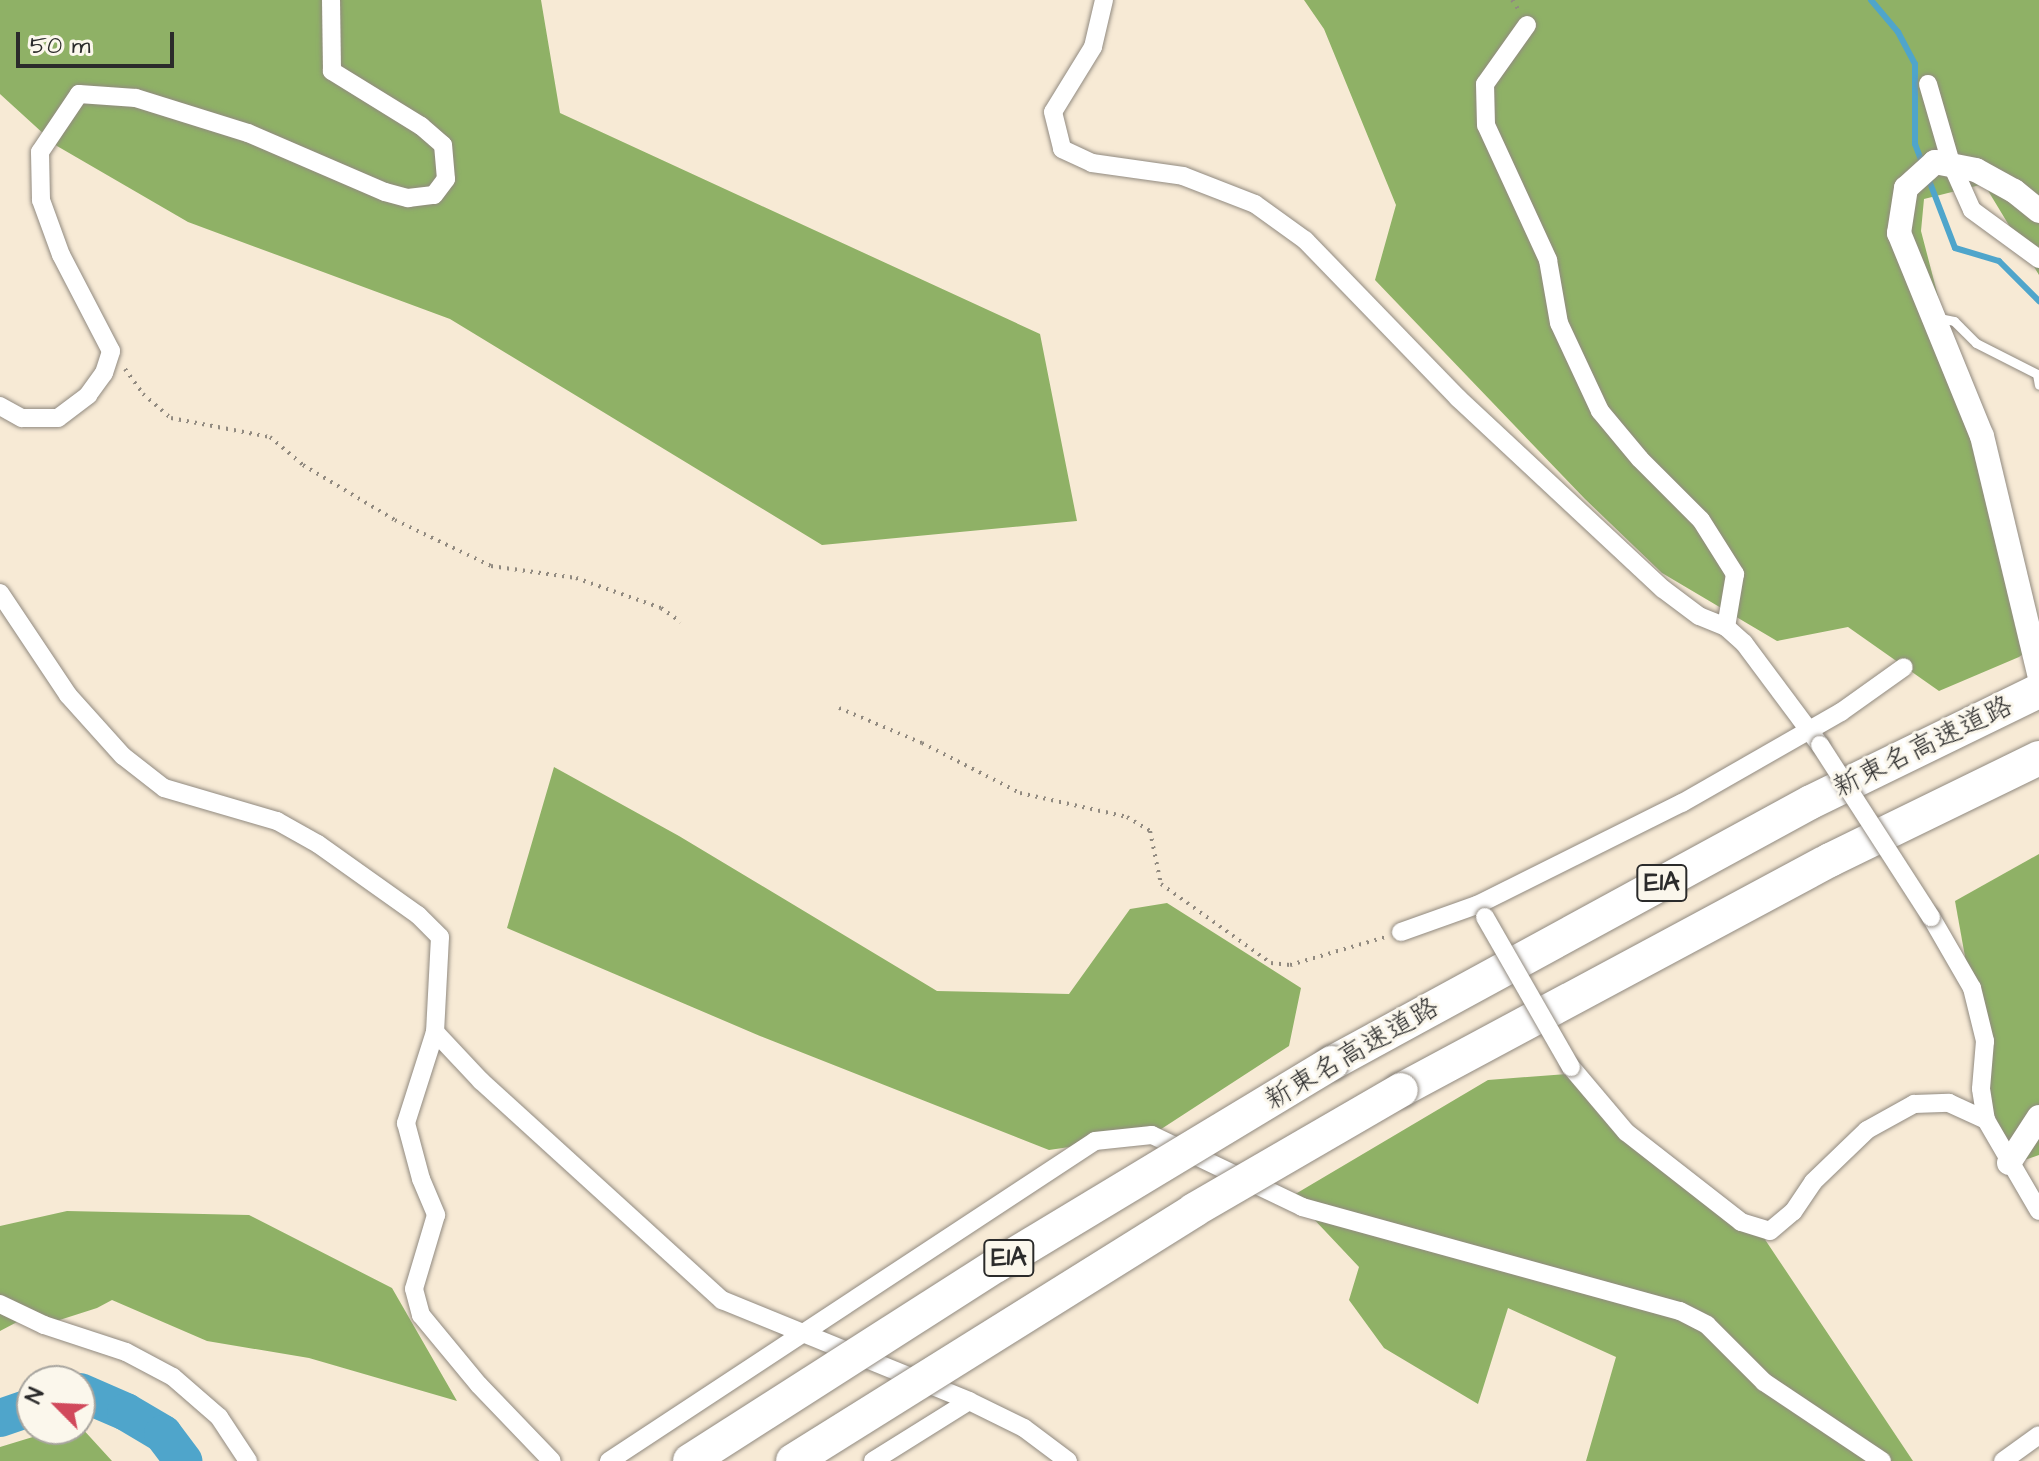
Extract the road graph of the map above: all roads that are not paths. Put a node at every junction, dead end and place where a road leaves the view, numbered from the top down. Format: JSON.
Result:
{"nodes":[{"id":1,"x":331,"y":0,"type":"edge"},
{"id":2,"x":1104,"y":0,"type":"edge"},
{"id":3,"x":1527,"y":25,"type":"dead end"},
{"id":4,"x":1928,"y":84,"type":"dead end"},
{"id":5,"x":1943,"y":162,"type":"junction"},
{"id":6,"x":2039,"y":211,"type":"edge"},
{"id":7,"x":2039,"y":259,"type":"edge"},
{"id":8,"x":1932,"y":316,"type":"junction"},
{"id":9,"x":2039,"y":385,"type":"edge"},
{"id":10,"x":0,"y":406,"type":"edge"},
{"id":11,"x":0,"y":593,"type":"edge"},
{"id":12,"x":1726,"y":627,"type":"junction"},
{"id":13,"x":1904,"y":667,"type":"dead end"},
{"id":14,"x":2039,"y":673,"type":"edge"},
{"id":15,"x":2039,"y":691,"type":"edge"},
{"id":16,"x":1815,"y":738,"type":"junction"},
{"id":17,"x":2028,"y":762,"type":"edge"},
{"id":18,"x":1481,"y":911,"type":"junction"},
{"id":19,"x":1401,"y":932,"type":"road end"},
{"id":20,"x":435,"y":1032,"type":"junction"},
{"id":21,"x":2039,"y":1117,"type":"edge"},
{"id":22,"x":1986,"y":1120,"type":"junction"},
{"id":23,"x":2009,"y":1163,"type":"junction"},
{"id":24,"x":2039,"y":1211,"type":"edge"},
{"id":25,"x":0,"y":1304,"type":"edge"},
{"id":26,"x":801,"y":1332,"type":"junction"},
{"id":27,"x":969,"y":1401,"type":"junction"},
{"id":28,"x":2039,"y":1435,"type":"edge"},
{"id":29,"x":248,"y":1461,"type":"edge"},
{"id":30,"x":552,"y":1461,"type":"edge"},
{"id":31,"x":609,"y":1461,"type":"edge"},
{"id":32,"x":690,"y":1461,"type":"edge"},
{"id":33,"x":793,"y":1461,"type":"edge"},
{"id":34,"x":873,"y":1461,"type":"edge"},
{"id":35,"x":1068,"y":1461,"type":"edge"},
{"id":36,"x":1882,"y":1461,"type":"edge"},
{"id":37,"x":2003,"y":1461,"type":"edge"}],
"edges":[{"from":1,"to":10,"type":"street"},
{"from":2,"to":12,"type":"street"},
{"from":3,"to":12,"type":"street"},
{"from":4,"to":5,"type":"street"},
{"from":5,"to":6,"type":"street"},
{"from":5,"to":7,"type":"street"},
{"from":5,"to":8,"type":"street"},
{"from":8,"to":9,"type":"lane"},
{"from":8,"to":14,"type":"street"},
{"from":11,"to":20,"type":"street"},
{"from":12,"to":16,"type":"street"},
{"from":13,"to":16,"type":"street"},
{"from":15,"to":32,"type":"highway","name":"新東名高速道路","number":"E1A","bridge":true},
{"from":16,"to":18,"type":"street"},
{"from":16,"to":22,"type":"street","bridge":true},
{"from":17,"to":33,"type":"highway","name":"新東名高速道路","number":"E1A","bridge":true},
{"from":18,"to":19,"type":"street"},
{"from":18,"to":22,"type":"street","bridge":true},
{"from":20,"to":26,"type":"street"},
{"from":20,"to":30,"type":"street"},
{"from":21,"to":23,"type":"street"},
{"from":22,"to":23,"type":"street"},
{"from":23,"to":24,"type":"street"},
{"from":25,"to":29,"type":"street"},
{"from":26,"to":27,"type":"street"},
{"from":26,"to":31,"type":"street"},
{"from":26,"to":36,"type":"street"},
{"from":27,"to":34,"type":"street"},
{"from":27,"to":35,"type":"street"},
{"from":28,"to":37,"type":"street"}]}
